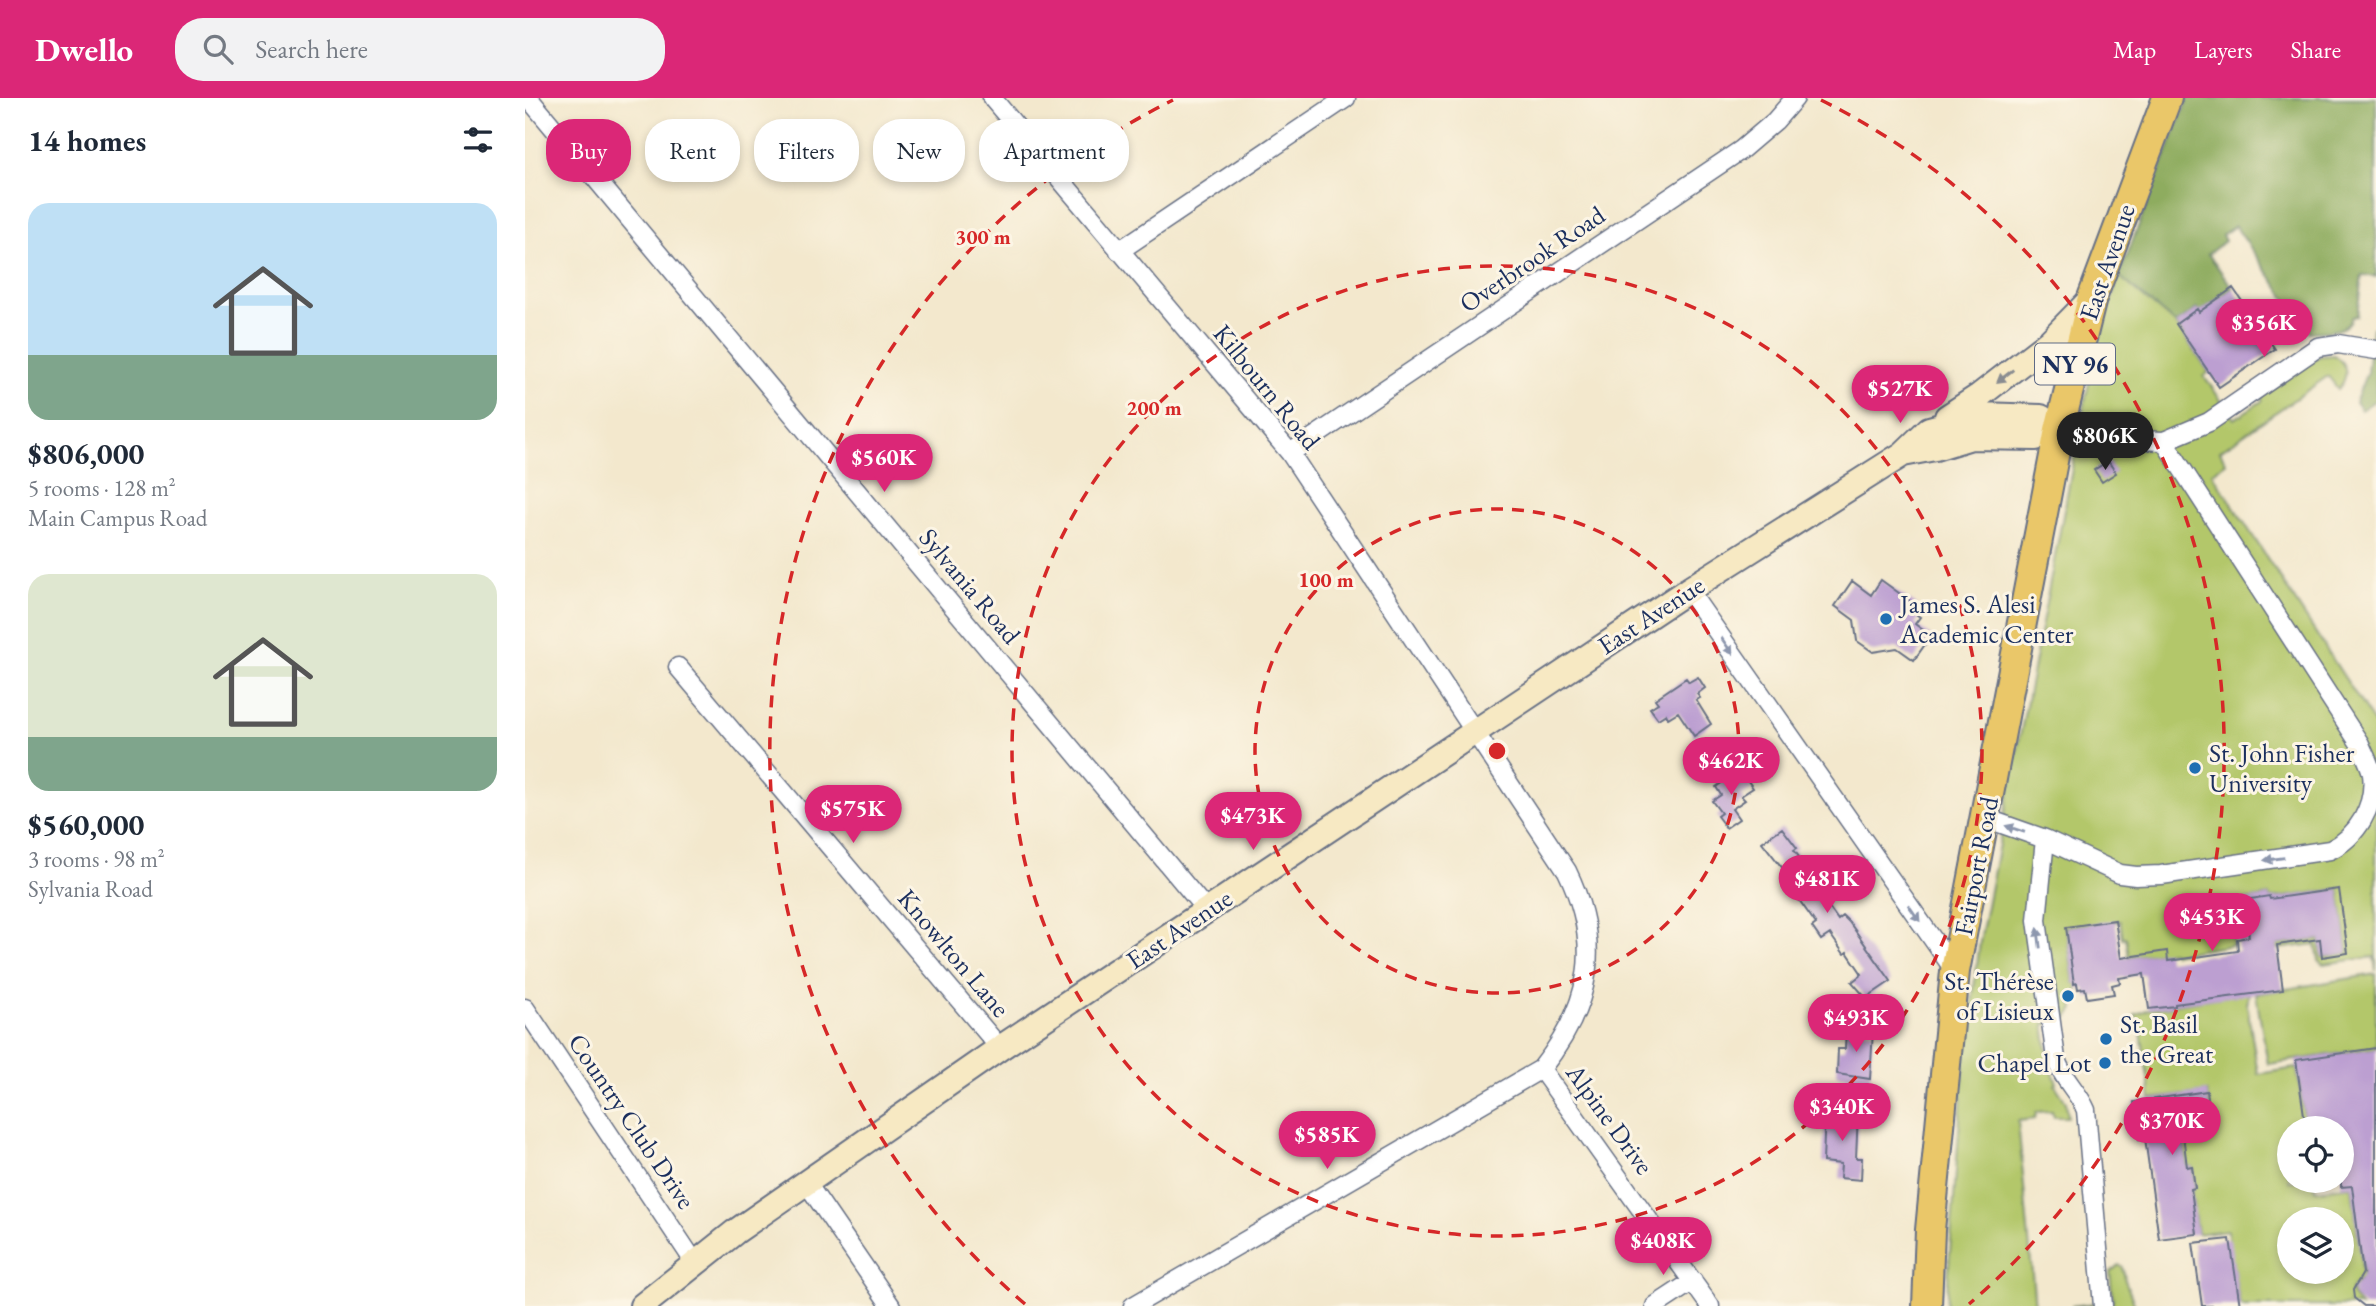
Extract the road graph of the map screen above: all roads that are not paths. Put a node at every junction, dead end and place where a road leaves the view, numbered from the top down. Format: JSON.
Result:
{"nodes":[{"id":1,"x":992,"y":98,"type":"edge"},
{"id":2,"x":1346,"y":98,"type":"edge"},
{"id":3,"x":1795,"y":98,"type":"edge"},
{"id":4,"x":2167,"y":98,"type":"edge"},
{"id":5,"x":531,"y":101,"type":"dead end"},
{"id":6,"x":1119,"y":251,"type":"junction"},
{"id":7,"x":2092,"y":298,"type":"junction"},
{"id":8,"x":2376,"y":350,"type":"edge"},
{"id":9,"x":1929,"y":429,"type":"junction"},
{"id":10,"x":2059,"y":430,"type":"junction"},
{"id":11,"x":2164,"y":441,"type":"junction"},
{"id":12,"x":1290,"y":453,"type":"junction"},
{"id":13,"x":1903,"y":454,"type":"junction"},
{"id":14,"x":1688,"y":590,"type":"junction"},
{"id":15,"x":678,"y":667,"type":"dead end"},
{"id":16,"x":1474,"y":731,"type":"junction"},
{"id":17,"x":1985,"y":818,"type":"junction"},
{"id":18,"x":2045,"y":839,"type":"junction"},
{"id":19,"x":1207,"y":911,"type":"junction"},
{"id":20,"x":1955,"y":971,"type":"junction"},
{"id":21,"x":525,"y":1008,"type":"edge"},
{"id":22,"x":1000,"y":1048,"type":"junction"},
{"id":23,"x":1541,"y":1069,"type":"junction"},
{"id":24,"x":806,"y":1182,"type":"junction"},
{"id":25,"x":695,"y":1263,"type":"junction"},
{"id":26,"x":1693,"y":1280,"type":"junction"},
{"id":27,"x":653,"y":1302,"type":"edge"},
{"id":28,"x":891,"y":1306,"type":"edge"},
{"id":29,"x":1133,"y":1306,"type":"edge"},
{"id":30,"x":1655,"y":1306,"type":"edge"},
{"id":31,"x":1710,"y":1306,"type":"edge"},
{"id":32,"x":1927,"y":1306,"type":"edge"},
{"id":33,"x":2103,"y":1306,"type":"edge"}],
"edges":[{"from":1,"to":6,"type":"street","name":"Kilbourn Road"},
{"from":2,"to":6,"type":"street"},
{"from":3,"to":12,"type":"street","name":"Overbrook Road"},
{"from":4,"to":7,"type":"main road","name":"East Avenue","number":"NY 96"},
{"from":5,"to":19,"type":"street","name":"Sylvania Road"},
{"from":6,"to":12,"type":"street","name":"Kilbourn Road"},
{"from":7,"to":9,"type":"main road","number":"NY 96","one_way":true},
{"from":7,"to":10,"type":"main road","name":"East Avenue","number":"NY 96"},
{"from":8,"to":11,"type":"street"},
{"from":9,"to":10,"type":"main road","name":"East Avenue","number":"NY 96"},
{"from":9,"to":13,"type":"main road","name":"East Avenue","number":"NY 96"},
{"from":10,"to":11,"type":"street"},
{"from":10,"to":13,"type":"main road","name":"East Avenue","number":"NY 96"},
{"from":10,"to":17,"type":"main road","name":"Fairport Road"},
{"from":11,"to":18,"type":"street","one_way":true},
{"from":12,"to":16,"type":"street","name":"Kilbourn Road"},
{"from":13,"to":14,"type":"main road","name":"East Avenue","number":"NY 96"},
{"from":14,"to":16,"type":"main road","name":"East Avenue","number":"NY 96"},
{"from":14,"to":20,"type":"street","one_way":true},
{"from":15,"to":22,"type":"street","name":"Knowlton Lane"},
{"from":16,"to":19,"type":"main road","name":"East Avenue","number":"NY 96"},
{"from":16,"to":23,"type":"street","name":"Alpine Drive"},
{"from":18,"to":17,"type":"street","one_way":true},
{"from":17,"to":20,"type":"main road","name":"Fairport Road"},
{"from":33,"to":18,"type":"street","one_way":true},
{"from":19,"to":22,"type":"main road","name":"East Avenue","number":"NY 96"},
{"from":20,"to":32,"type":"main road","name":"Fairport Road"},
{"from":21,"to":25,"type":"street","name":"Country Club Drive"},
{"from":22,"to":24,"type":"main road","name":"East Avenue","number":"NY 96"},
{"from":23,"to":26,"type":"street","name":"Alpine Drive"},
{"from":23,"to":29,"type":"street"},
{"from":24,"to":25,"type":"main road","name":"East Avenue","number":"NY 96"},
{"from":24,"to":28,"type":"street"},
{"from":25,"to":27,"type":"main road","name":"East Avenue","number":"NY 96"},
{"from":26,"to":30,"type":"street"},
{"from":26,"to":31,"type":"street","name":"Alpine Drive"}]}
